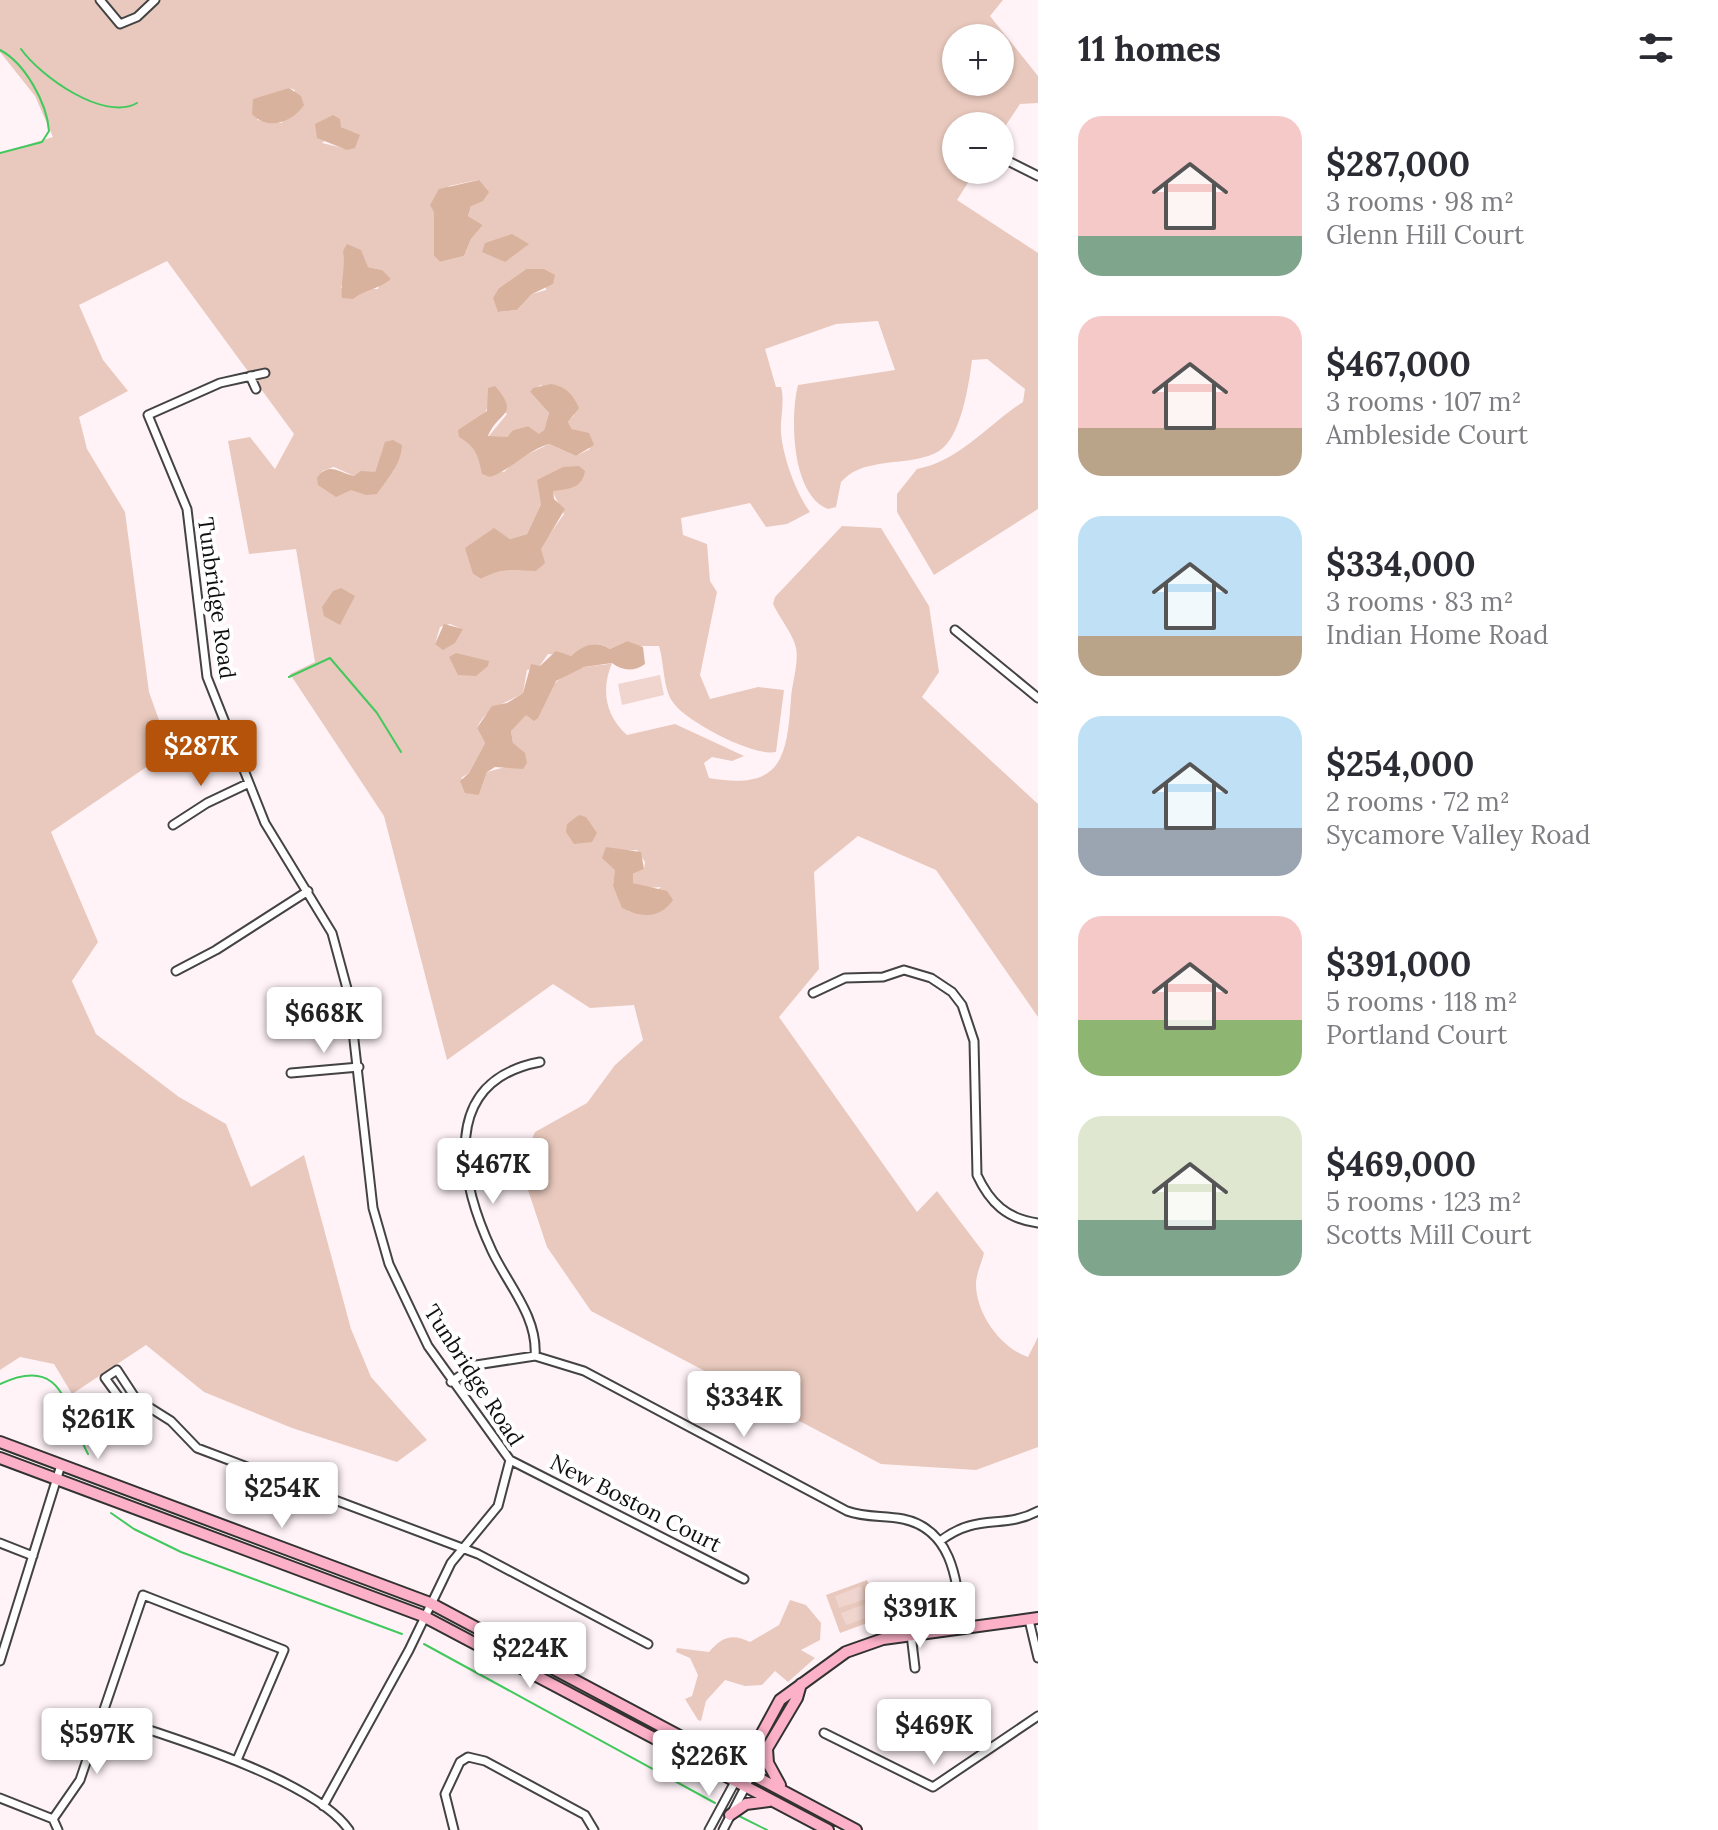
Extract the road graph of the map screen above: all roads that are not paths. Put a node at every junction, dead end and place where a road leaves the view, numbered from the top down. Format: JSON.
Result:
{"nodes":[{"id":1,"x":100,"y":0,"type":"edge"},
{"id":2,"x":155,"y":0,"type":"edge"},
{"id":3,"x":1014,"y":164,"type":"edge"},
{"id":4,"x":1038,"y":176,"type":"edge"},
{"id":5,"x":265,"y":373,"type":"dead end"},
{"id":6,"x":250,"y":376,"type":"junction"},
{"id":7,"x":256,"y":389,"type":"dead end"},
{"id":8,"x":955,"y":630,"type":"dead end"},
{"id":9,"x":1038,"y":698,"type":"edge"},
{"id":10,"x":247,"y":784,"type":"junction"},
{"id":11,"x":173,"y":825,"type":"dead end"},
{"id":12,"x":308,"y":891,"type":"junction"},
{"id":13,"x":176,"y":971,"type":"dead end"},
{"id":14,"x":813,"y":993,"type":"dead end"},
{"id":15,"x":540,"y":1062,"type":"dead end"},
{"id":16,"x":359,"y":1067,"type":"junction"},
{"id":17,"x":291,"y":1073,"type":"dead end"},
{"id":18,"x":1038,"y":1223,"type":"edge"},
{"id":19,"x":535,"y":1356,"type":"junction"},
{"id":20,"x":451,"y":1382,"type":"junction"},
{"id":21,"x":136,"y":1399,"type":"junction"},
{"id":22,"x":0,"y":1442,"type":"edge"},
{"id":23,"x":0,"y":1458,"type":"edge"},
{"id":24,"x":510,"y":1460,"type":"junction"},
{"id":25,"x":61,"y":1465,"type":"junction"},
{"id":26,"x":56,"y":1479,"type":"junction"},
{"id":27,"x":1038,"y":1511,"type":"edge"},
{"id":28,"x":940,"y":1541,"type":"junction"},
{"id":29,"x":0,"y":1543,"type":"edge"},
{"id":30,"x":461,"y":1549,"type":"junction"},
{"id":31,"x":33,"y":1556,"type":"junction"},
{"id":32,"x":744,"y":1579,"type":"dead end"},
{"id":33,"x":430,"y":1603,"type":"junction"},
{"id":34,"x":423,"y":1616,"type":"junction"},
{"id":35,"x":1033,"y":1619,"type":"edge"},
{"id":36,"x":962,"y":1627,"type":"junction"},
{"id":37,"x":911,"y":1634,"type":"junction"},
{"id":38,"x":648,"y":1644,"type":"dead end"},
{"id":39,"x":1038,"y":1658,"type":"edge"},
{"id":40,"x":0,"y":1661,"type":"edge"},
{"id":41,"x":915,"y":1668,"type":"dead end"},
{"id":42,"x":801,"y":1684,"type":"junction"},
{"id":43,"x":100,"y":1714,"type":"junction"},
{"id":44,"x":1038,"y":1716,"type":"edge"},
{"id":45,"x":824,"y":1733,"type":"dead end"},
{"id":46,"x":767,"y":1746,"type":"junction"},
{"id":47,"x":237,"y":1760,"type":"junction"},
{"id":48,"x":748,"y":1770,"type":"junction"},
{"id":49,"x":741,"y":1783,"type":"junction"},
{"id":50,"x":784,"y":1789,"type":"junction"},
{"id":51,"x":0,"y":1798,"type":"edge"},
{"id":52,"x":775,"y":1802,"type":"junction"},
{"id":53,"x":323,"y":1806,"type":"junction"},
{"id":54,"x":730,"y":1815,"type":"junction"},
{"id":55,"x":53,"y":1819,"type":"junction"},
{"id":56,"x":58,"y":1830,"type":"edge"},
{"id":57,"x":349,"y":1830,"type":"edge"},
{"id":58,"x":454,"y":1830,"type":"edge"},
{"id":59,"x":594,"y":1830,"type":"edge"},
{"id":60,"x":709,"y":1830,"type":"edge"},
{"id":61,"x":723,"y":1830,"type":"edge"},
{"id":62,"x":828,"y":1830,"type":"edge"},
{"id":63,"x":856,"y":1830,"type":"edge"}],
"edges":[{"from":1,"to":2,"type":"street"},
{"from":3,"to":4,"type":"street"},
{"from":5,"to":6,"type":"street","name":"Tunbridge Road"},
{"from":6,"to":7,"type":"street"},
{"from":6,"to":10,"type":"street","name":"Tunbridge Road"},
{"from":8,"to":9,"type":"street"},
{"from":10,"to":11,"type":"street"},
{"from":10,"to":12,"type":"street","name":"Tunbridge Road"},
{"from":12,"to":13,"type":"street"},
{"from":12,"to":16,"type":"street","name":"Tunbridge Road"},
{"from":14,"to":18,"type":"street"},
{"from":15,"to":19,"type":"street"},
{"from":16,"to":17,"type":"street"},
{"from":16,"to":20,"type":"street","name":"Tunbridge Road"},
{"from":19,"to":20,"type":"street"},
{"from":19,"to":28,"type":"street"},
{"from":20,"to":24,"type":"street","name":"Tunbridge Road"},
{"from":21,"to":21,"type":"street"},
{"from":21,"to":30,"type":"street"},
{"from":22,"to":25,"type":"main road"},
{"from":23,"to":26,"type":"main road"},
{"from":24,"to":30,"type":"street","name":"Tunbridge Road"},
{"from":24,"to":32,"type":"street","name":"New Boston Court"},
{"from":25,"to":26,"type":"street"},
{"from":25,"to":33,"type":"main road"},
{"from":26,"to":31,"type":"street"},
{"from":26,"to":34,"type":"main road"},
{"from":27,"to":28,"type":"street"},
{"from":28,"to":36,"type":"street"},
{"from":29,"to":31,"type":"street"},
{"from":30,"to":33,"type":"street","name":"Tunbridge Road"},
{"from":30,"to":38,"type":"street"},
{"from":31,"to":40,"type":"street"},
{"from":33,"to":34,"type":"street","name":"Tunbridge Road"},
{"from":33,"to":48,"type":"main road"},
{"from":34,"to":49,"type":"main road"},
{"from":34,"to":53,"type":"street","name":"Tunbridge Road"},
{"from":35,"to":36,"type":"main road"},
{"from":35,"to":39,"type":"street"},
{"from":36,"to":37,"type":"main road"},
{"from":37,"to":41,"type":"street"},
{"from":37,"to":42,"type":"main road"},
{"from":42,"to":46,"type":"main road"},
{"from":42,"to":48,"type":"main road"},
{"from":43,"to":47,"type":"street"},
{"from":43,"to":47,"type":"street"},
{"from":43,"to":55,"type":"street"},
{"from":44,"to":45,"type":"street"},
{"from":46,"to":48,"type":"main road"},
{"from":46,"to":50,"type":"main road"},
{"from":47,"to":53,"type":"street"},
{"from":48,"to":49,"type":"main road"},
{"from":48,"to":50,"type":"main road"},
{"from":49,"to":52,"type":"main road"},
{"from":49,"to":54,"type":"street"},
{"from":49,"to":60,"type":"street"},
{"from":50,"to":63,"type":"main road"},
{"from":51,"to":55,"type":"street"},
{"from":52,"to":54,"type":"main road"},
{"from":52,"to":62,"type":"main road"},
{"from":53,"to":57,"type":"street"},
{"from":54,"to":61,"type":"street"},
{"from":55,"to":56,"type":"street"},
{"from":58,"to":59,"type":"street"}]}
